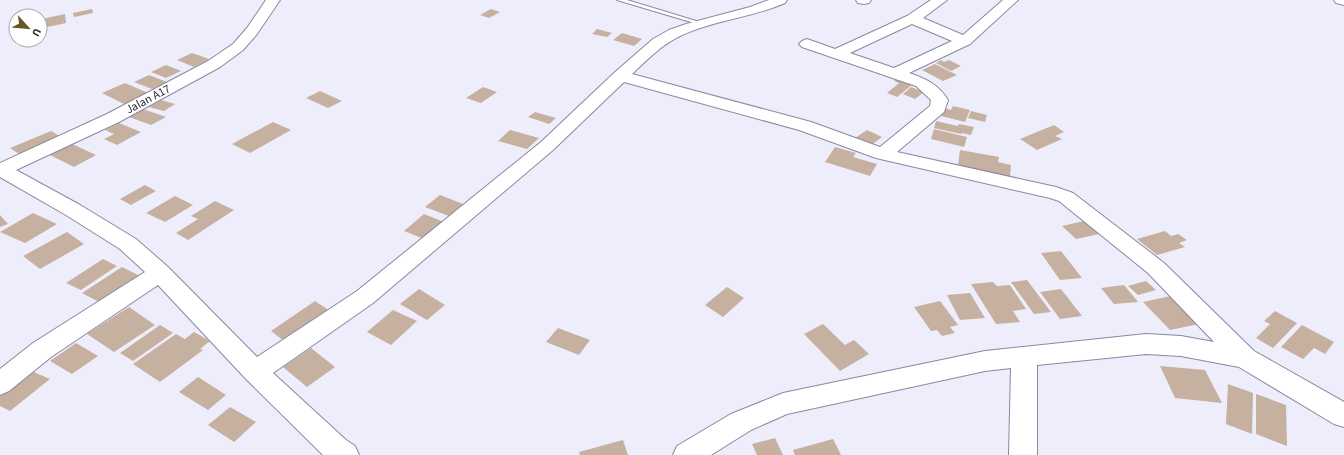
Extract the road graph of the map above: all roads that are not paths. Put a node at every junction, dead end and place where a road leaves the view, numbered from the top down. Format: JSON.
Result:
{"nodes":[{"id":1,"x":273,"y":0,"type":"edge"},
{"id":2,"x":620,"y":0,"type":"edge"},
{"id":3,"x":780,"y":0,"type":"edge"},
{"id":4,"x":940,"y":0,"type":"edge"},
{"id":5,"x":1011,"y":0,"type":"edge"},
{"id":6,"x":1341,"y":0,"type":"edge"},
{"id":7,"x":1344,"y":1,"type":"edge"},
{"id":8,"x":912,"y":19,"type":"junction"},
{"id":9,"x":703,"y":24,"type":"junction"},
{"id":10,"x":965,"y":41,"type":"junction"},
{"id":11,"x":806,"y":44,"type":"dead end"},
{"id":12,"x":836,"y":54,"type":"junction"},
{"id":13,"x":896,"y":73,"type":"junction"},
{"id":14,"x":620,"y":76,"type":"junction"},
{"id":15,"x":883,"y":154,"type":"junction"},
{"id":16,"x":0,"y":169,"type":"edge"},
{"id":17,"x":160,"y":273,"type":"junction"},
{"id":18,"x":1024,"y":357,"type":"junction"},
{"id":19,"x":1245,"y":358,"type":"junction"},
{"id":20,"x":255,"y":372,"type":"junction"},
{"id":21,"x":0,"y":384,"type":"edge"},
{"id":22,"x":1344,"y":416,"type":"edge"},
{"id":23,"x":345,"y":455,"type":"edge"},
{"id":24,"x":687,"y":455,"type":"edge"},
{"id":25,"x":1023,"y":455,"type":"edge"}],
"edges":[{"from":1,"to":16,"type":"street","name":"Jalan A17"},
{"from":2,"to":9,"type":"lane"},
{"from":3,"to":9,"type":"street"},
{"from":4,"to":8,"type":"street"},
{"from":5,"to":10,"type":"street"},
{"from":6,"to":7,"type":"street"},
{"from":8,"to":10,"type":"street"},
{"from":8,"to":12,"type":"street"},
{"from":9,"to":14,"type":"street"},
{"from":10,"to":13,"type":"street"},
{"from":11,"to":12,"type":"street"},
{"from":12,"to":13,"type":"street"},
{"from":13,"to":15,"type":"street"},
{"from":14,"to":15,"type":"street"},
{"from":14,"to":20,"type":"street"},
{"from":15,"to":19,"type":"street"},
{"from":16,"to":17,"type":"street"},
{"from":17,"to":20,"type":"street"},
{"from":17,"to":21,"type":"street"},
{"from":18,"to":19,"type":"street"},
{"from":18,"to":24,"type":"street"},
{"from":18,"to":25,"type":"street"},
{"from":19,"to":22,"type":"street"},
{"from":20,"to":23,"type":"street"}]}
